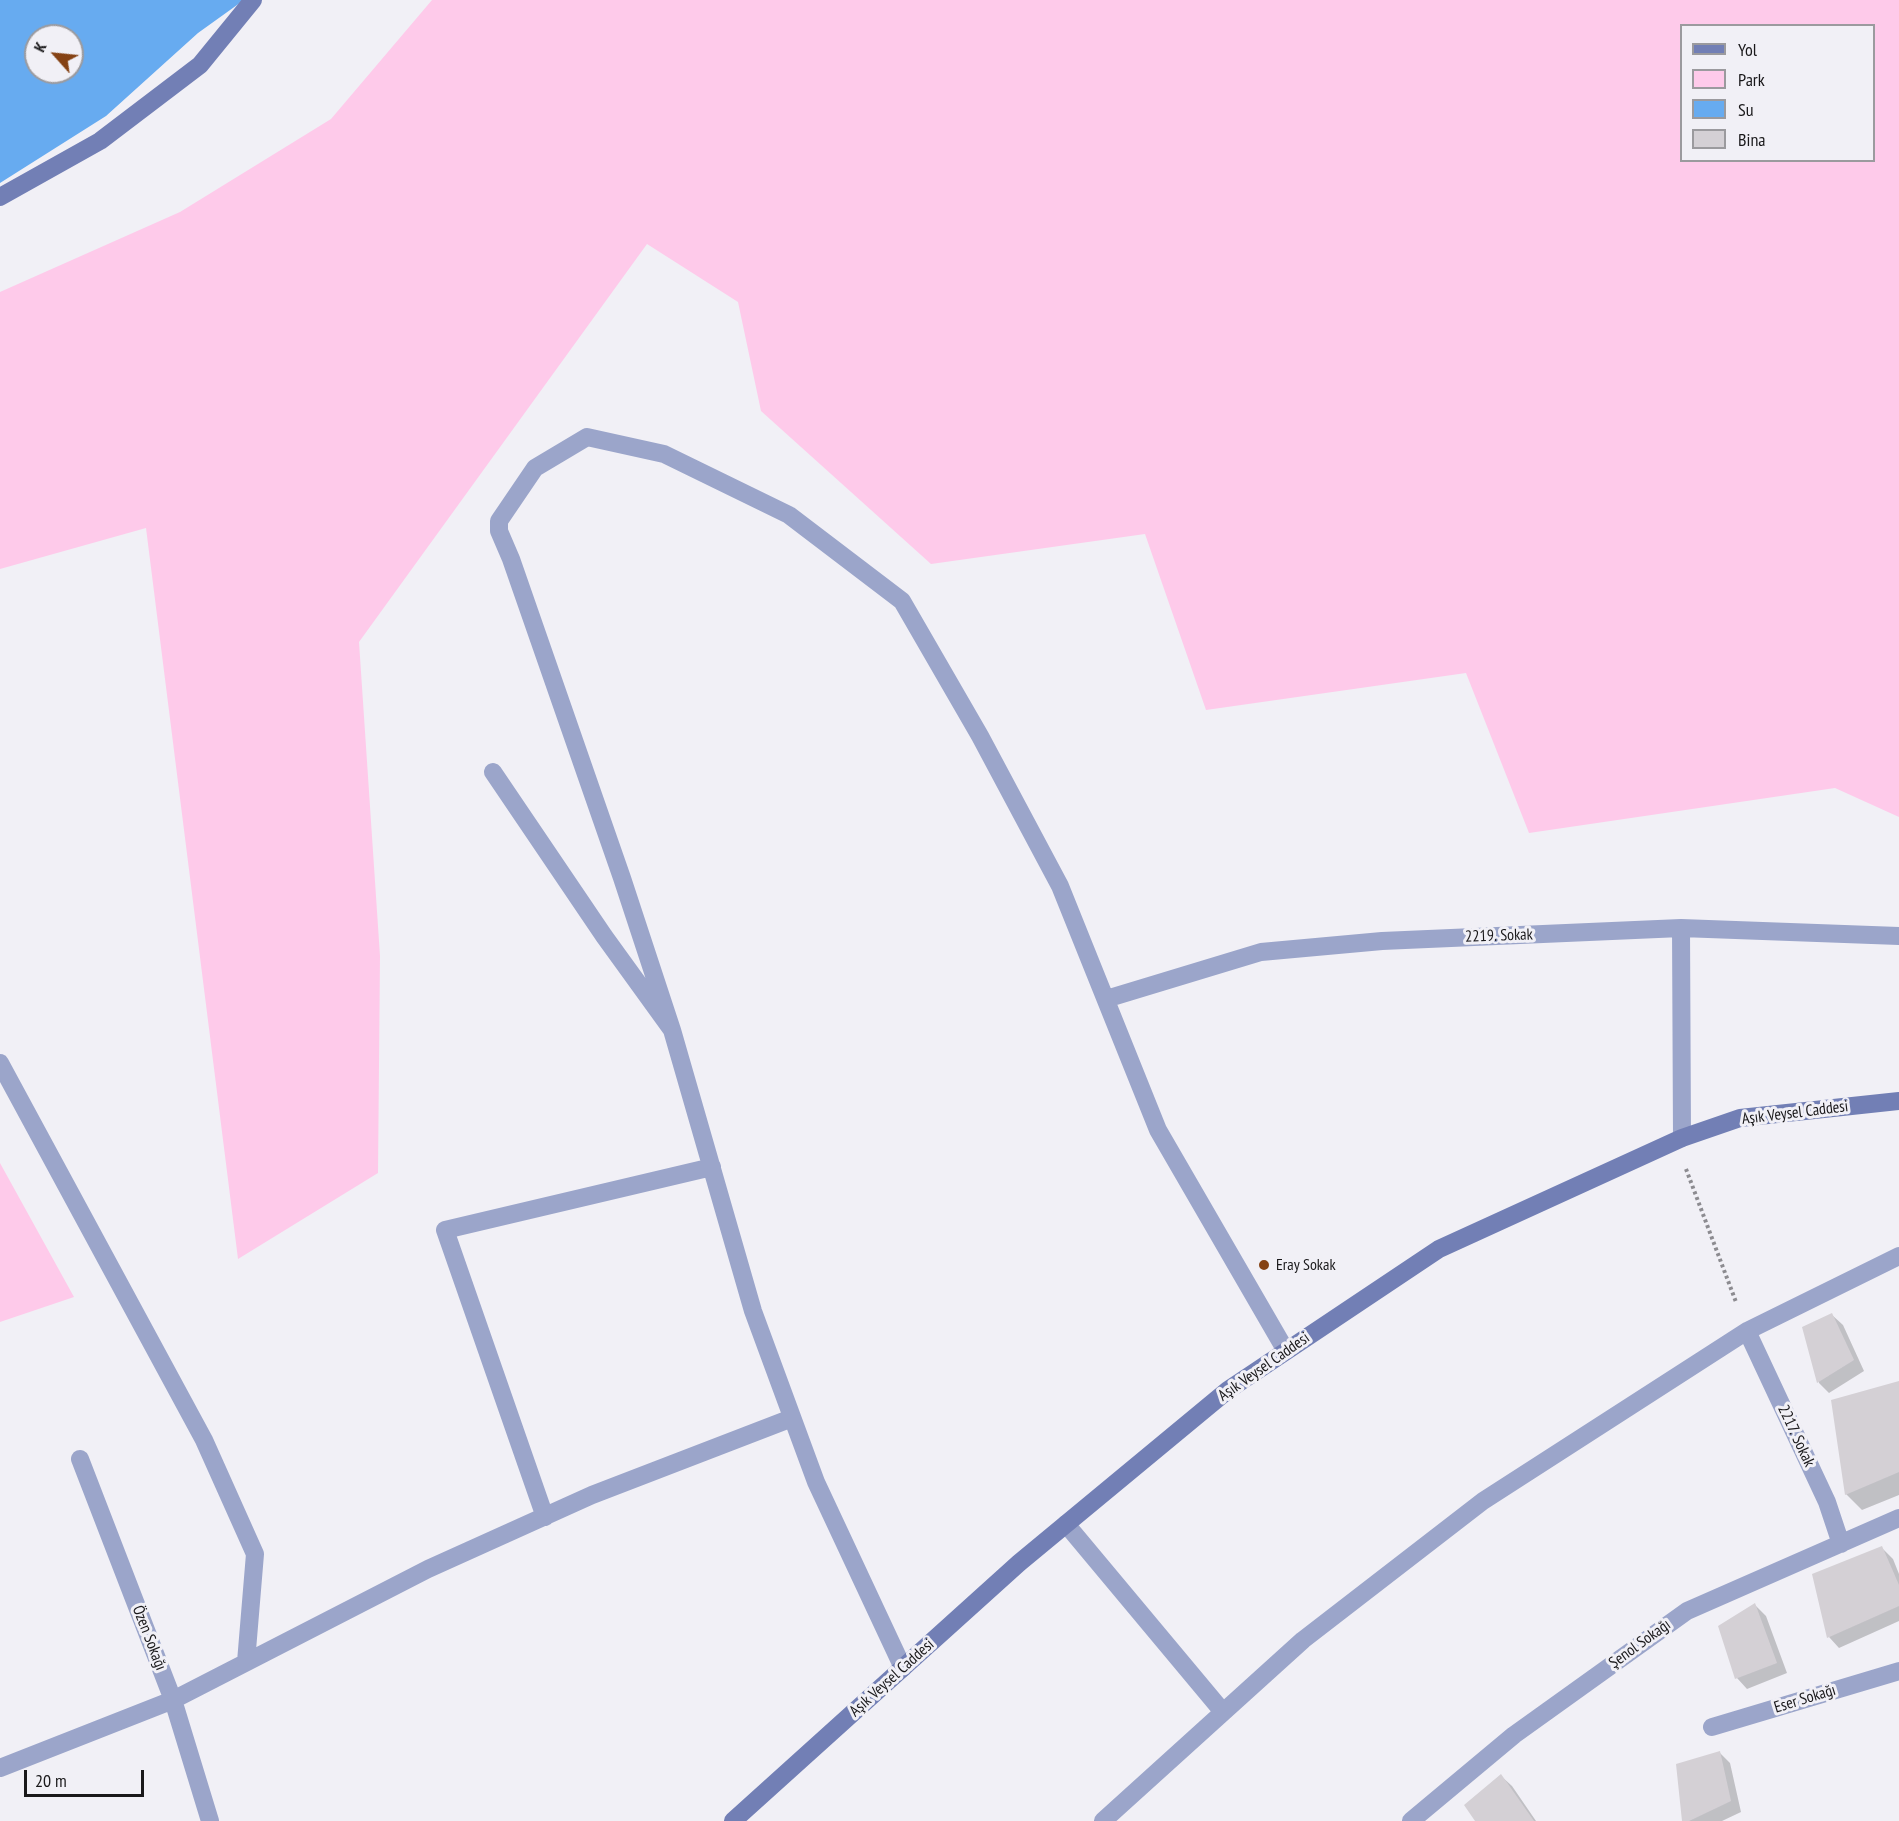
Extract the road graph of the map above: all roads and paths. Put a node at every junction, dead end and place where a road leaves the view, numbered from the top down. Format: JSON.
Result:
{"nodes":[{"id":1,"x":253,"y":0,"type":"edge"},
{"id":2,"x":0,"y":197,"type":"edge"},
{"id":3,"x":493,"y":772,"type":"dead end"},
{"id":4,"x":1680,"y":928,"type":"junction"},
{"id":5,"x":1899,"y":936,"type":"edge"},
{"id":6,"x":1106,"y":999,"type":"junction"},
{"id":7,"x":672,"y":1030,"type":"junction"},
{"id":8,"x":0,"y":1063,"type":"edge"},
{"id":9,"x":1899,"y":1101,"type":"edge"},
{"id":10,"x":1682,"y":1138,"type":"junction"},
{"id":11,"x":712,"y":1167,"type":"junction"},
{"id":12,"x":1899,"y":1256,"type":"edge"},
{"id":13,"x":1747,"y":1331,"type":"junction"},
{"id":14,"x":1286,"y":1351,"type":"junction"},
{"id":15,"x":792,"y":1418,"type":"junction"},
{"id":16,"x":80,"y":1459,"type":"dead end"},
{"id":17,"x":545,"y":1516,"type":"junction"},
{"id":18,"x":1899,"y":1518,"type":"edge"},
{"id":19,"x":1066,"y":1524,"type":"junction"},
{"id":20,"x":1841,"y":1544,"type":"junction"},
{"id":21,"x":246,"y":1662,"type":"junction"},
{"id":22,"x":903,"y":1668,"type":"junction"},
{"id":23,"x":1899,"y":1671,"type":"edge"},
{"id":24,"x":173,"y":1700,"type":"junction"},
{"id":25,"x":1223,"y":1712,"type":"junction"},
{"id":26,"x":1712,"y":1727,"type":"dead end"},
{"id":27,"x":0,"y":1768,"type":"edge"},
{"id":28,"x":210,"y":1821,"type":"edge"},
{"id":29,"x":733,"y":1821,"type":"edge"},
{"id":30,"x":1102,"y":1821,"type":"edge"},
{"id":31,"x":1411,"y":1821,"type":"edge"}],
"edges":[{"from":1,"to":2,"type":"street"},
{"from":3,"to":7,"type":"street"},
{"from":4,"to":5,"type":"street","name":"2219. Sokak"},
{"from":4,"to":6,"type":"street","name":"2219. Sokak"},
{"from":4,"to":10,"type":"street"},
{"from":6,"to":7,"type":"street"},
{"from":6,"to":14,"type":"street"},
{"from":7,"to":11,"type":"street"},
{"from":8,"to":21,"type":"street"},
{"from":9,"to":10,"type":"street","name":"Aşık Veysel Caddesi"},
{"from":10,"to":13,"type":"path"},
{"from":10,"to":14,"type":"street","name":"Aşık Veysel Caddesi"},
{"from":11,"to":15,"type":"street"},
{"from":11,"to":17,"type":"street"},
{"from":12,"to":13,"type":"street"},
{"from":13,"to":20,"type":"street","name":"2217. Sokak"},
{"from":13,"to":25,"type":"street"},
{"from":14,"to":19,"type":"street","name":"Aşık Veysel Caddesi"},
{"from":15,"to":17,"type":"street"},
{"from":15,"to":22,"type":"street"},
{"from":16,"to":24,"type":"street","name":"Özen Sokağı"},
{"from":17,"to":21,"type":"street"},
{"from":18,"to":20,"type":"street","name":"Şenol Sokağı"},
{"from":19,"to":22,"type":"street","name":"Aşık Veysel Caddesi"},
{"from":19,"to":25,"type":"street"},
{"from":20,"to":31,"type":"street","name":"Şenol Sokağı"},
{"from":21,"to":24,"type":"street"},
{"from":22,"to":29,"type":"street","name":"Aşık Veysel Caddesi"},
{"from":23,"to":26,"type":"street","name":"Eser Sokağı"},
{"from":24,"to":27,"type":"street"},
{"from":24,"to":28,"type":"street","name":"Özen Sokağı"},
{"from":25,"to":30,"type":"street"}]}
